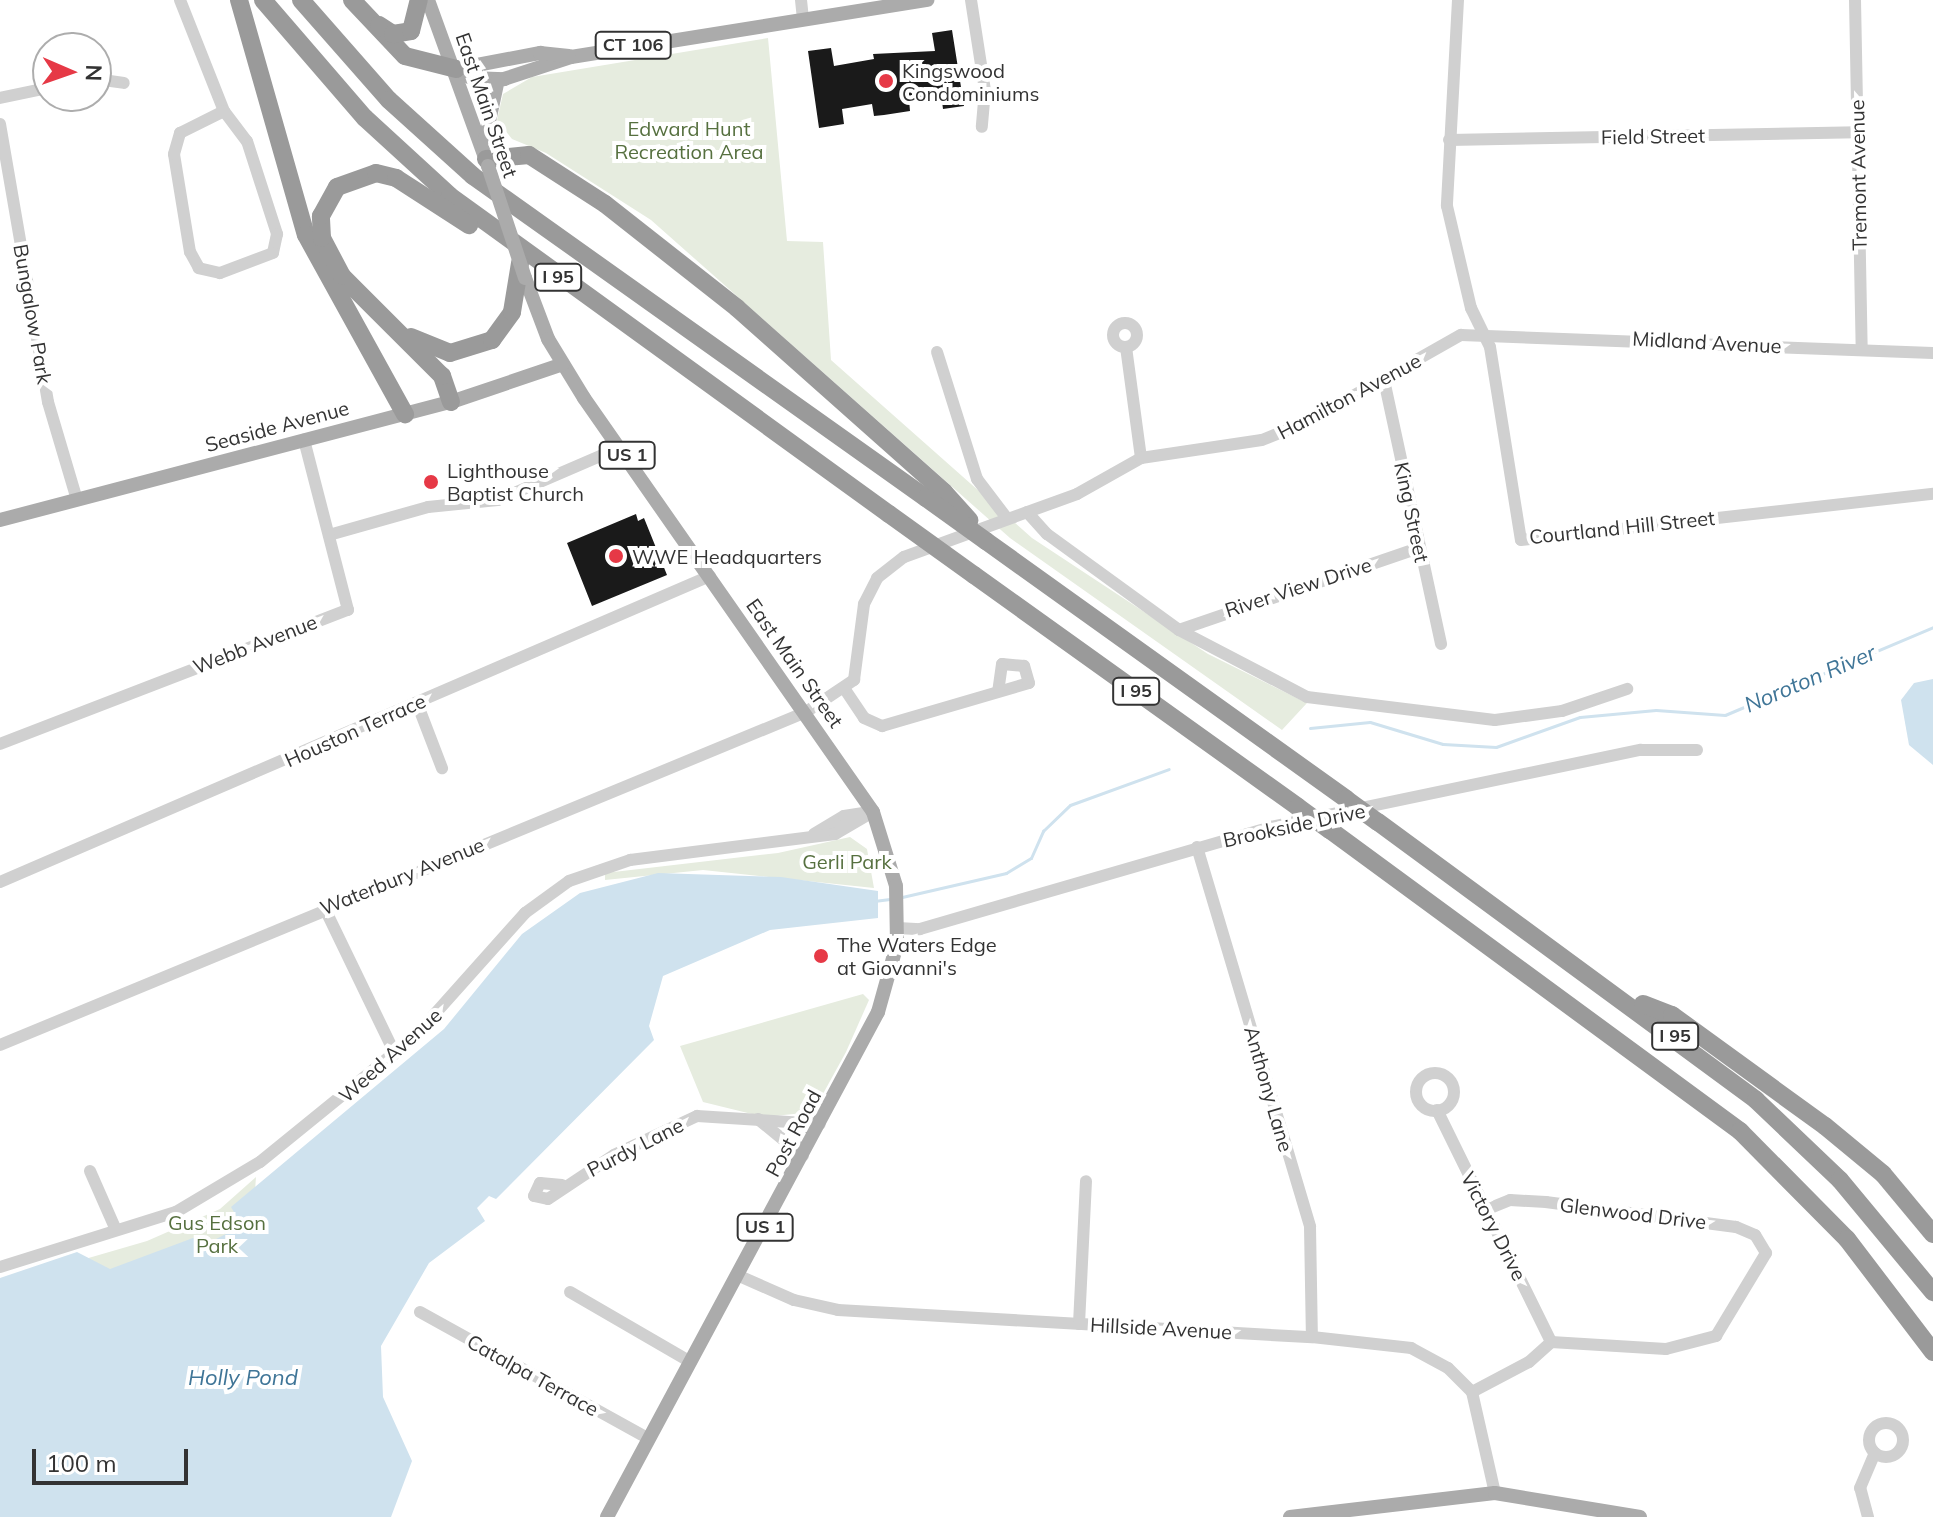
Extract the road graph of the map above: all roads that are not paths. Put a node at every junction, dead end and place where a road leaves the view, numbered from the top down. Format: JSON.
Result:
{"nodes":[{"id":1,"x":180,"y":0,"type":"edge"},
{"id":2,"x":239,"y":0,"type":"edge"},
{"id":3,"x":263,"y":0,"type":"edge"},
{"id":4,"x":301,"y":0,"type":"edge"},
{"id":5,"x":352,"y":0,"type":"edge"},
{"id":6,"x":419,"y":0,"type":"edge"},
{"id":7,"x":428,"y":0,"type":"edge"},
{"id":8,"x":801,"y":0,"type":"edge"},
{"id":9,"x":927,"y":0,"type":"edge"},
{"id":10,"x":971,"y":0,"type":"edge"},
{"id":11,"x":1458,"y":0,"type":"edge"},
{"id":12,"x":1855,"y":0,"type":"edge"},
{"id":13,"x":803,"y":18,"type":"junction"},
{"id":14,"x":540,"y":53,"type":"junction"},
{"id":15,"x":571,"y":57,"type":"junction"},
{"id":16,"x":456,"y":69,"type":"junction"},
{"id":17,"x":543,"y":69,"type":"junction"},
{"id":18,"x":498,"y":79,"type":"junction"},
{"id":19,"x":112,"y":81,"type":"edge"},
{"id":20,"x":124,"y":83,"type":"dead end"},
{"id":21,"x":32,"y":91,"type":"edge"},
{"id":22,"x":0,"y":98,"type":"edge"},
{"id":23,"x":224,"y":111,"type":"junction"},
{"id":24,"x":0,"y":124,"type":"edge"},
{"id":25,"x":982,"y":127,"type":"dead end"},
{"id":26,"x":1857,"y":132,"type":"junction"},
{"id":27,"x":1449,"y":140,"type":"junction"},
{"id":28,"x":486,"y":159,"type":"junction"},
{"id":29,"x":523,"y":271,"type":"junction"},
{"id":30,"x":376,"y":313,"type":"junction"},
{"id":31,"x":1481,"y":331,"type":"junction"},
{"id":32,"x":652,"y":344,"type":"junction"},
{"id":33,"x":1126,"y":347,"type":"dead end"},
{"id":34,"x":1862,"y":350,"type":"junction"},
{"id":35,"x":937,"y":352,"type":"dead end"},
{"id":36,"x":1933,"y":353,"type":"edge"},
{"id":37,"x":563,"y":364,"type":"junction"},
{"id":38,"x":1384,"y":380,"type":"junction"},
{"id":39,"x":451,"y":402,"type":"junction"},
{"id":40,"x":405,"y":414,"type":"junction"},
{"id":41,"x":304,"y":440,"type":"junction"},
{"id":42,"x":621,"y":447,"type":"junction"},
{"id":43,"x":1141,"y":458,"type":"junction"},
{"id":44,"x":1933,"y":494,"type":"edge"},
{"id":45,"x":935,"y":495,"type":"junction"},
{"id":46,"x":77,"y":500,"type":"junction"},
{"id":47,"x":1027,"y":512,"type":"junction"},
{"id":48,"x":1006,"y":517,"type":"junction"},
{"id":49,"x":0,"y":520,"type":"edge"},
{"id":50,"x":329,"y":535,"type":"junction"},
{"id":51,"x":1419,"y":548,"type":"junction"},
{"id":52,"x":710,"y":576,"type":"junction"},
{"id":53,"x":1179,"y":630,"type":"junction"},
{"id":54,"x":1441,"y":644,"type":"dead end"},
{"id":55,"x":1627,"y":689,"type":"dead end"},
{"id":56,"x":846,"y":691,"type":"junction"},
{"id":57,"x":998,"y":691,"type":"dead end"},
{"id":58,"x":417,"y":703,"type":"junction"},
{"id":59,"x":806,"y":712,"type":"junction"},
{"id":60,"x":0,"y":744,"type":"edge"},
{"id":61,"x":1697,"y":750,"type":"dead end"},
{"id":62,"x":442,"y":768,"type":"dead end"},
{"id":63,"x":873,"y":812,"type":"junction"},
{"id":64,"x":1197,"y":847,"type":"junction"},
{"id":65,"x":0,"y":882,"type":"edge"},
{"id":66,"x":324,"y":907,"type":"junction"},
{"id":67,"x":898,"y":924,"type":"junction"},
{"id":68,"x":1621,"y":996,"type":"junction"},
{"id":69,"x":0,"y":1045,"type":"edge"},
{"id":70,"x":395,"y":1054,"type":"junction"},
{"id":71,"x":1437,"y":1110,"type":"dead end"},
{"id":72,"x":758,"y":1119,"type":"junction"},
{"id":73,"x":820,"y":1124,"type":"junction"},
{"id":74,"x":803,"y":1156,"type":"junction"},
{"id":75,"x":90,"y":1171,"type":"dead end"},
{"id":76,"x":1086,"y":1181,"type":"dead end"},
{"id":77,"x":562,"y":1185,"type":"dead end"},
{"id":78,"x":1490,"y":1208,"type":"junction"},
{"id":79,"x":116,"y":1230,"type":"junction"},
{"id":80,"x":1933,"y":1234,"type":"edge"},
{"id":81,"x":0,"y":1267,"type":"edge"},
{"id":82,"x":737,"y":1275,"type":"junction"},
{"id":83,"x":570,"y":1292,"type":"dead end"},
{"id":84,"x":1933,"y":1292,"type":"edge"},
{"id":85,"x":420,"y":1312,"type":"dead end"},
{"id":86,"x":1079,"y":1324,"type":"junction"},
{"id":87,"x":1312,"y":1337,"type":"junction"},
{"id":88,"x":1551,"y":1342,"type":"junction"},
{"id":89,"x":1933,"y":1352,"type":"edge"},
{"id":90,"x":689,"y":1361,"type":"junction"},
{"id":91,"x":1472,"y":1392,"type":"junction"},
{"id":92,"x":647,"y":1438,"type":"junction"},
{"id":93,"x":1875,"y":1453,"type":"dead end"},
{"id":94,"x":1495,"y":1493,"type":"junction"},
{"id":95,"x":607,"y":1517,"type":"edge"},
{"id":96,"x":1290,"y":1517,"type":"edge"},
{"id":97,"x":1640,"y":1517,"type":"edge"},
{"id":98,"x":1868,"y":1517,"type":"edge"}],
"edges":[{"from":1,"to":23,"type":"street"},
{"from":2,"to":40,"type":"highway"},
{"from":3,"to":32,"type":"highway","number":"I 95"},
{"from":4,"to":45,"type":"highway","number":"I 95"},
{"from":5,"to":6,"type":"highway"},
{"from":5,"to":16,"type":"highway"},
{"from":7,"to":16,"type":"main road","name":"East Main Street","number":"US 1"},
{"from":8,"to":13,"type":"street"},
{"from":9,"to":13,"type":"main road","number":"CT 106"},
{"from":10,"to":25,"type":"street"},
{"from":11,"to":27,"type":"street"},
{"from":12,"to":26,"type":"street","name":"Tremont Avenue"},
{"from":13,"to":15,"type":"main road","number":"CT 106"},
{"from":14,"to":15,"type":"main road","number":"CT 106"},
{"from":14,"to":16,"type":"main road","number":"CT 106"},
{"from":14,"to":17,"type":"main road"},
{"from":15,"to":17,"type":"main road","number":"CT 106"},
{"from":16,"to":18,"type":"main road","number":"CT 106"},
{"from":16,"to":28,"type":"main road","name":"East Main Street","number":"US 1"},
{"from":17,"to":18,"type":"main road","number":"CT 106"},
{"from":18,"to":28,"type":"main road"},
{"from":19,"to":20,"type":"street"},
{"from":21,"to":22,"type":"street"},
{"from":23,"to":23,"type":"street"},
{"from":24,"to":46,"type":"street","name":"Bungalow Park"},
{"from":26,"to":27,"type":"street","name":"Field Street"},
{"from":26,"to":34,"type":"street","name":"Tremont Avenue"},
{"from":27,"to":31,"type":"street"},
{"from":28,"to":29,"type":"main road","name":"East Main Street","number":"US 1","bridge":true},
{"from":28,"to":45,"type":"highway"},
{"from":29,"to":30,"type":"highway"},
{"from":29,"to":37,"type":"main road","name":"East Main Street","number":"US 1"},
{"from":30,"to":32,"type":"highway"},
{"from":30,"to":39,"type":"highway"},
{"from":31,"to":34,"type":"street","name":"Midland Avenue"},
{"from":31,"to":38,"type":"street","name":"Hamilton Avenue"},
{"from":31,"to":44,"type":"street","name":"Courtland Hill Street"},
{"from":32,"to":89,"type":"highway","number":"I 95","bridge":true},
{"from":33,"to":43,"type":"street"},
{"from":34,"to":36,"type":"street","name":"Midland Avenue"},
{"from":35,"to":48,"type":"street"},
{"from":37,"to":39,"type":"main road","name":"Seaside Avenue"},
{"from":37,"to":42,"type":"main road","name":"East Main Street","number":"US 1"},
{"from":38,"to":43,"type":"street","name":"Hamilton Avenue"},
{"from":38,"to":51,"type":"street","name":"King Street"},
{"from":39,"to":40,"type":"main road","name":"Seaside Avenue"},
{"from":40,"to":41,"type":"main road","name":"Seaside Avenue"},
{"from":41,"to":46,"type":"main road","name":"Seaside Avenue"},
{"from":41,"to":50,"type":"street","name":"Webb Avenue"},
{"from":42,"to":50,"type":"street"},
{"from":42,"to":52,"type":"main road","name":"East Main Street","number":"US 1"},
{"from":43,"to":47,"type":"street","name":"Hamilton Avenue"},
{"from":45,"to":68,"type":"highway","number":"I 95","bridge":true},
{"from":46,"to":49,"type":"main road","name":"Seaside Avenue"},
{"from":47,"to":48,"type":"street","name":"Hamilton Avenue"},
{"from":47,"to":53,"type":"street"},
{"from":48,"to":56,"type":"street","name":"Hamilton Avenue"},
{"from":50,"to":60,"type":"street","name":"Webb Avenue"},
{"from":51,"to":53,"type":"street","name":"River View Drive"},
{"from":51,"to":54,"type":"street","name":"King Street"},
{"from":52,"to":58,"type":"street","name":"Houston Terrace"},
{"from":52,"to":59,"type":"main road","name":"East Main Street","number":"US 1"},
{"from":53,"to":55,"type":"street"},
{"from":56,"to":57,"type":"street"},
{"from":56,"to":59,"type":"street"},
{"from":58,"to":62,"type":"street"},
{"from":58,"to":65,"type":"street","name":"Houston Terrace"},
{"from":59,"to":63,"type":"main road","name":"East Main Street","number":"US 1"},
{"from":59,"to":66,"type":"street","name":"Waterbury Avenue"},
{"from":61,"to":64,"type":"street","name":"Brookside Drive"},
{"from":63,"to":67,"type":"main road","name":"East Main Street","number":"US 1"},
{"from":63,"to":70,"type":"street","name":"Weed Avenue"},
{"from":64,"to":67,"type":"street","name":"Brookside Drive"},
{"from":64,"to":87,"type":"street","name":"Anthony Lane"},
{"from":66,"to":69,"type":"street","name":"Waterbury Avenue"},
{"from":66,"to":70,"type":"street"},
{"from":67,"to":73,"type":"main road","name":"Post Road","number":"US 1"},
{"from":68,"to":80,"type":"highway"},
{"from":68,"to":84,"type":"highway","number":"I 95"},
{"from":70,"to":79,"type":"street","name":"Weed Avenue"},
{"from":71,"to":78,"type":"street","name":"Victory Drive"},
{"from":72,"to":73,"type":"street","name":"Purdy Lane"},
{"from":72,"to":74,"type":"street"},
{"from":72,"to":77,"type":"street","name":"Purdy Lane"},
{"from":73,"to":74,"type":"main road","name":"Post Road","number":"US 1"},
{"from":74,"to":82,"type":"main road","name":"Post Road","number":"US 1"},
{"from":75,"to":79,"type":"street"},
{"from":76,"to":86,"type":"street"},
{"from":78,"to":88,"type":"street","name":"Victory Drive"},
{"from":78,"to":88,"type":"street","name":"Glenwood Drive"},
{"from":79,"to":81,"type":"street","name":"Weed Avenue"},
{"from":82,"to":86,"type":"street","name":"Hillside Avenue"},
{"from":82,"to":90,"type":"main road","name":"Post Road","number":"US 1"},
{"from":83,"to":90,"type":"street"},
{"from":85,"to":92,"type":"street","name":"Catalpa Terrace"},
{"from":86,"to":87,"type":"street","name":"Hillside Avenue"},
{"from":87,"to":91,"type":"street","name":"Hillside Avenue"},
{"from":88,"to":91,"type":"street"},
{"from":90,"to":92,"type":"main road","name":"Post Road","number":"US 1"},
{"from":91,"to":94,"type":"street"},
{"from":92,"to":95,"type":"main road","name":"Post Road","number":"US 1"},
{"from":93,"to":98,"type":"street"},
{"from":94,"to":96,"type":"main road"},
{"from":94,"to":97,"type":"main road"}]}
